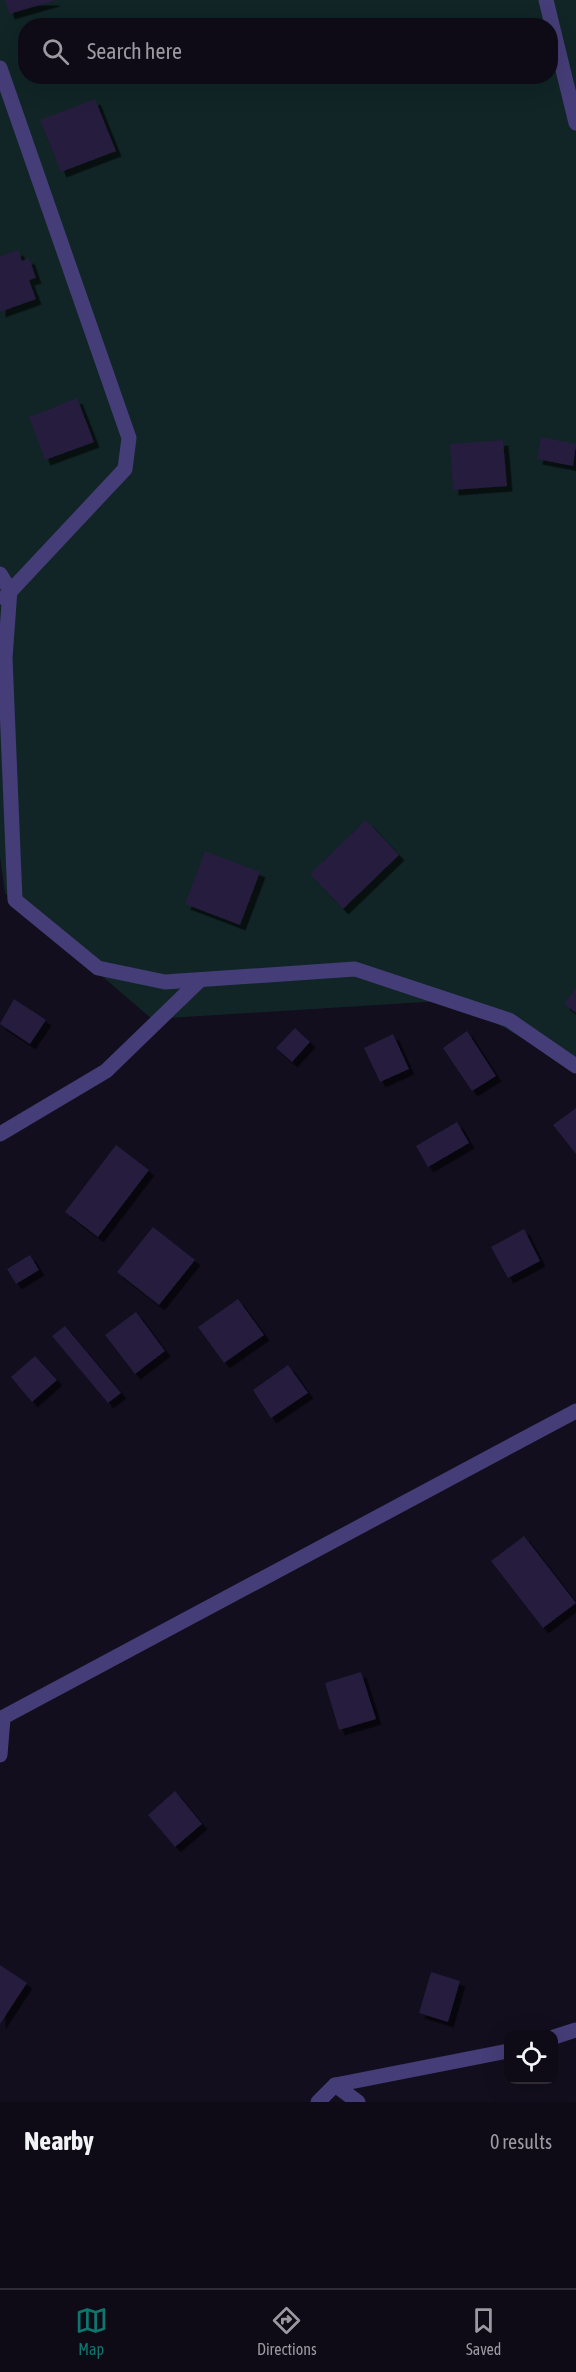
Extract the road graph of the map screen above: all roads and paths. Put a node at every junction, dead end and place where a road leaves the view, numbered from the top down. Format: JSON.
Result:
{"nodes":[{"id":1,"x":546,"y":0,"type":"edge"},
{"id":2,"x":550,"y":18,"type":"edge"},
{"id":3,"x":558,"y":49,"type":"edge"},
{"id":4,"x":0,"y":68,"type":"edge"},
{"id":5,"x":576,"y":123,"type":"edge"},
{"id":6,"x":0,"y":574,"type":"edge"},
{"id":7,"x":10,"y":590,"type":"junction"},
{"id":8,"x":0,"y":604,"type":"edge"},
{"id":9,"x":200,"y":980,"type":"junction"},
{"id":10,"x":576,"y":1066,"type":"edge"},
{"id":11,"x":0,"y":1134,"type":"edge"},
{"id":12,"x":576,"y":1411,"type":"edge"},
{"id":13,"x":2,"y":1719,"type":"edge"},
{"id":14,"x":0,"y":1755,"type":"edge"},
{"id":15,"x":576,"y":2030,"type":"edge"},
{"id":16,"x":558,"y":2036,"type":"edge"},
{"id":17,"x":504,"y":2052,"type":"edge"},
{"id":18,"x":335,"y":2085,"type":"junction"},
{"id":19,"x":318,"y":2102,"type":"edge"},
{"id":20,"x":358,"y":2102,"type":"edge"}],
"edges":[{"from":1,"to":2,"type":"street"},
{"from":3,"to":5,"type":"street"},
{"from":4,"to":7,"type":"street"},
{"from":6,"to":7,"type":"street"},
{"from":7,"to":8,"type":"street"},
{"from":7,"to":9,"type":"street"},
{"from":9,"to":10,"type":"street"},
{"from":9,"to":11,"type":"street"},
{"from":12,"to":13,"type":"street"},
{"from":13,"to":14,"type":"street"},
{"from":15,"to":16,"type":"street"},
{"from":17,"to":18,"type":"street"},
{"from":18,"to":19,"type":"street"},
{"from":18,"to":20,"type":"street"}]}
